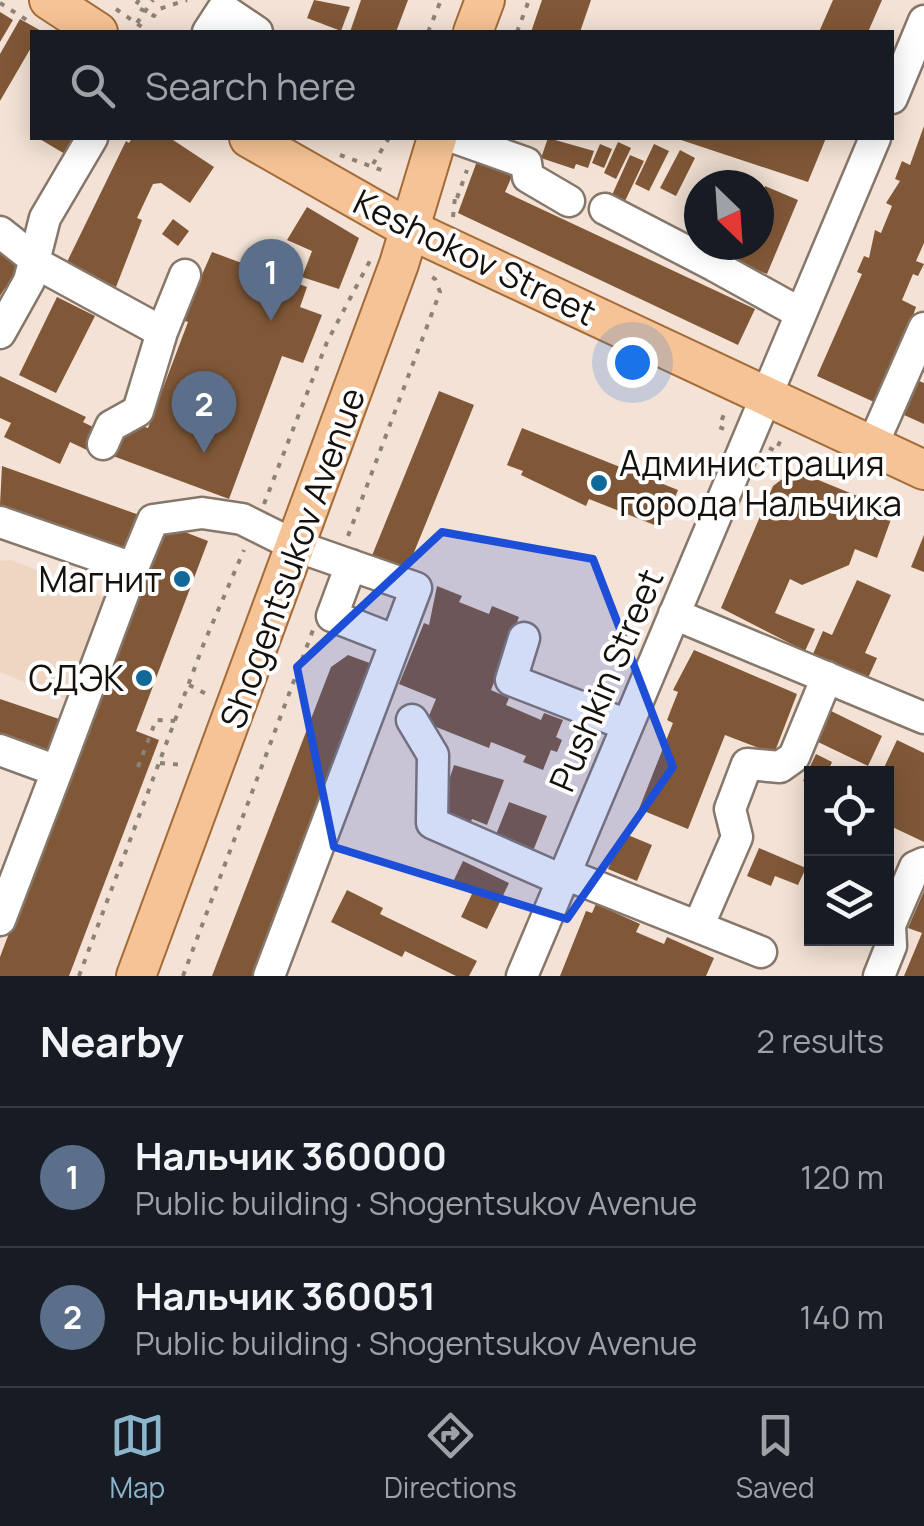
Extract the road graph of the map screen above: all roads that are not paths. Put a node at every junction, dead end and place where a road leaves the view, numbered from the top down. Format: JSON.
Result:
{"nodes":[{"id":1,"x":209,"y":0,"type":"edge"},
{"id":2,"x":484,"y":0,"type":"edge"},
{"id":3,"x":40,"y":11,"type":"edge"},
{"id":4,"x":106,"y":20,"type":"edge"},
{"id":5,"x":924,"y":21,"type":"edge"},
{"id":6,"x":189,"y":30,"type":"edge"},
{"id":7,"x":209,"y":30,"type":"edge"},
{"id":8,"x":254,"y":30,"type":"edge"},
{"id":9,"x":474,"y":30,"type":"edge"},
{"id":10,"x":906,"y":86,"type":"edge"},
{"id":11,"x":91,"y":140,"type":"edge"},
{"id":12,"x":253,"y":140,"type":"edge"},
{"id":13,"x":436,"y":140,"type":"edge"},
{"id":14,"x":462,"y":140,"type":"edge"},
{"id":15,"x":874,"y":140,"type":"edge"},
{"id":16,"x":569,"y":201,"type":"dead end"},
{"id":17,"x":605,"y":209,"type":"dead end"},
{"id":18,"x":409,"y":229,"type":"junction"},
{"id":19,"x":0,"y":232,"type":"edge"},
{"id":20,"x":684,"y":241,"type":"edge"},
{"id":21,"x":726,"y":260,"type":"edge"},
{"id":22,"x":34,"y":261,"type":"junction"},
{"id":23,"x":185,"y":274,"type":"dead end"},
{"id":24,"x":800,"y":313,"type":"junction"},
{"id":25,"x":924,"y":328,"type":"edge"},
{"id":26,"x":162,"y":332,"type":"junction"},
{"id":27,"x":0,"y":333,"type":"edge"},
{"id":28,"x":765,"y":397,"type":"junction"},
{"id":29,"x":103,"y":444,"type":"dead end"},
{"id":30,"x":872,"y":446,"type":"junction"},
{"id":31,"x":924,"y":470,"type":"edge"},
{"id":32,"x":0,"y":522,"type":"edge"},
{"id":33,"x":296,"y":546,"type":"junction"},
{"id":34,"x":350,"y":565,"type":"junction"},
{"id":35,"x":133,"y":568,"type":"junction"},
{"id":36,"x":674,"y":614,"type":"junction"},
{"id":37,"x":524,"y":638,"type":"dead end"},
{"id":38,"x":396,"y":641,"type":"junction"},
{"id":39,"x":827,"y":677,"type":"junction"},
{"id":40,"x":924,"y":718,"type":"edge"},
{"id":41,"x":412,"y":720,"type":"dead end"},
{"id":42,"x":627,"y":725,"type":"junction"},
{"id":43,"x":0,"y":750,"type":"edge"},
{"id":44,"x":57,"y":771,"type":"junction"},
{"id":45,"x":924,"y":863,"type":"edge"},
{"id":46,"x":564,"y":877,"type":"junction"},
{"id":47,"x":0,"y":920,"type":"edge"},
{"id":48,"x":698,"y":926,"type":"junction"},
{"id":49,"x":761,"y":952,"type":"dead end"},
{"id":50,"x":136,"y":976,"type":"edge"},
{"id":51,"x":269,"y":976,"type":"edge"},
{"id":52,"x":522,"y":976,"type":"edge"},
{"id":53,"x":878,"y":976,"type":"edge"}],
"edges":[{"from":1,"to":6,"type":"street"},
{"from":2,"to":9,"type":"main road"},
{"from":3,"to":4,"type":"main road"},
{"from":5,"to":10,"type":"street"},
{"from":7,"to":8,"type":"street"},
{"from":11,"to":22,"type":"street"},
{"from":12,"to":18,"type":"main road","name":"Keshokov Street"},
{"from":13,"to":18,"type":"main road","name":"Shogentsukov Avenue"},
{"from":14,"to":16,"type":"street"},
{"from":15,"to":24,"type":"street","name":"Pushkin Street"},
{"from":17,"to":20,"type":"street"},
{"from":18,"to":28,"type":"main road","name":"Keshokov Street"},
{"from":18,"to":33,"type":"main road","name":"Shogentsukov Avenue"},
{"from":19,"to":22,"type":"street"},
{"from":21,"to":24,"type":"street"},
{"from":22,"to":26,"type":"street"},
{"from":22,"to":27,"type":"street"},
{"from":23,"to":26,"type":"street"},
{"from":24,"to":28,"type":"street","name":"Pushkin Street"},
{"from":25,"to":30,"type":"street"},
{"from":26,"to":29,"type":"street"},
{"from":28,"to":30,"type":"main road","name":"Keshokov Street"},
{"from":28,"to":36,"type":"street","name":"Pushkin Street"},
{"from":30,"to":31,"type":"main road","name":"Keshokov Street"},
{"from":32,"to":35,"type":"street"},
{"from":33,"to":34,"type":"street"},
{"from":33,"to":35,"type":"street"},
{"from":33,"to":50,"type":"main road","name":"Shogentsukov Avenue"},
{"from":34,"to":38,"type":"street"},
{"from":34,"to":38,"type":"street"},
{"from":35,"to":44,"type":"street"},
{"from":36,"to":39,"type":"street"},
{"from":36,"to":42,"type":"street","name":"Pushkin Street"},
{"from":37,"to":42,"type":"street"},
{"from":38,"to":51,"type":"street"},
{"from":39,"to":40,"type":"street"},
{"from":39,"to":48,"type":"street"},
{"from":41,"to":46,"type":"street"},
{"from":42,"to":46,"type":"street","name":"Pushkin Street"},
{"from":43,"to":44,"type":"street"},
{"from":44,"to":47,"type":"street"},
{"from":45,"to":53,"type":"street"},
{"from":46,"to":48,"type":"street"},
{"from":46,"to":52,"type":"street","name":"Pushkin Street"},
{"from":48,"to":49,"type":"street"}]}
